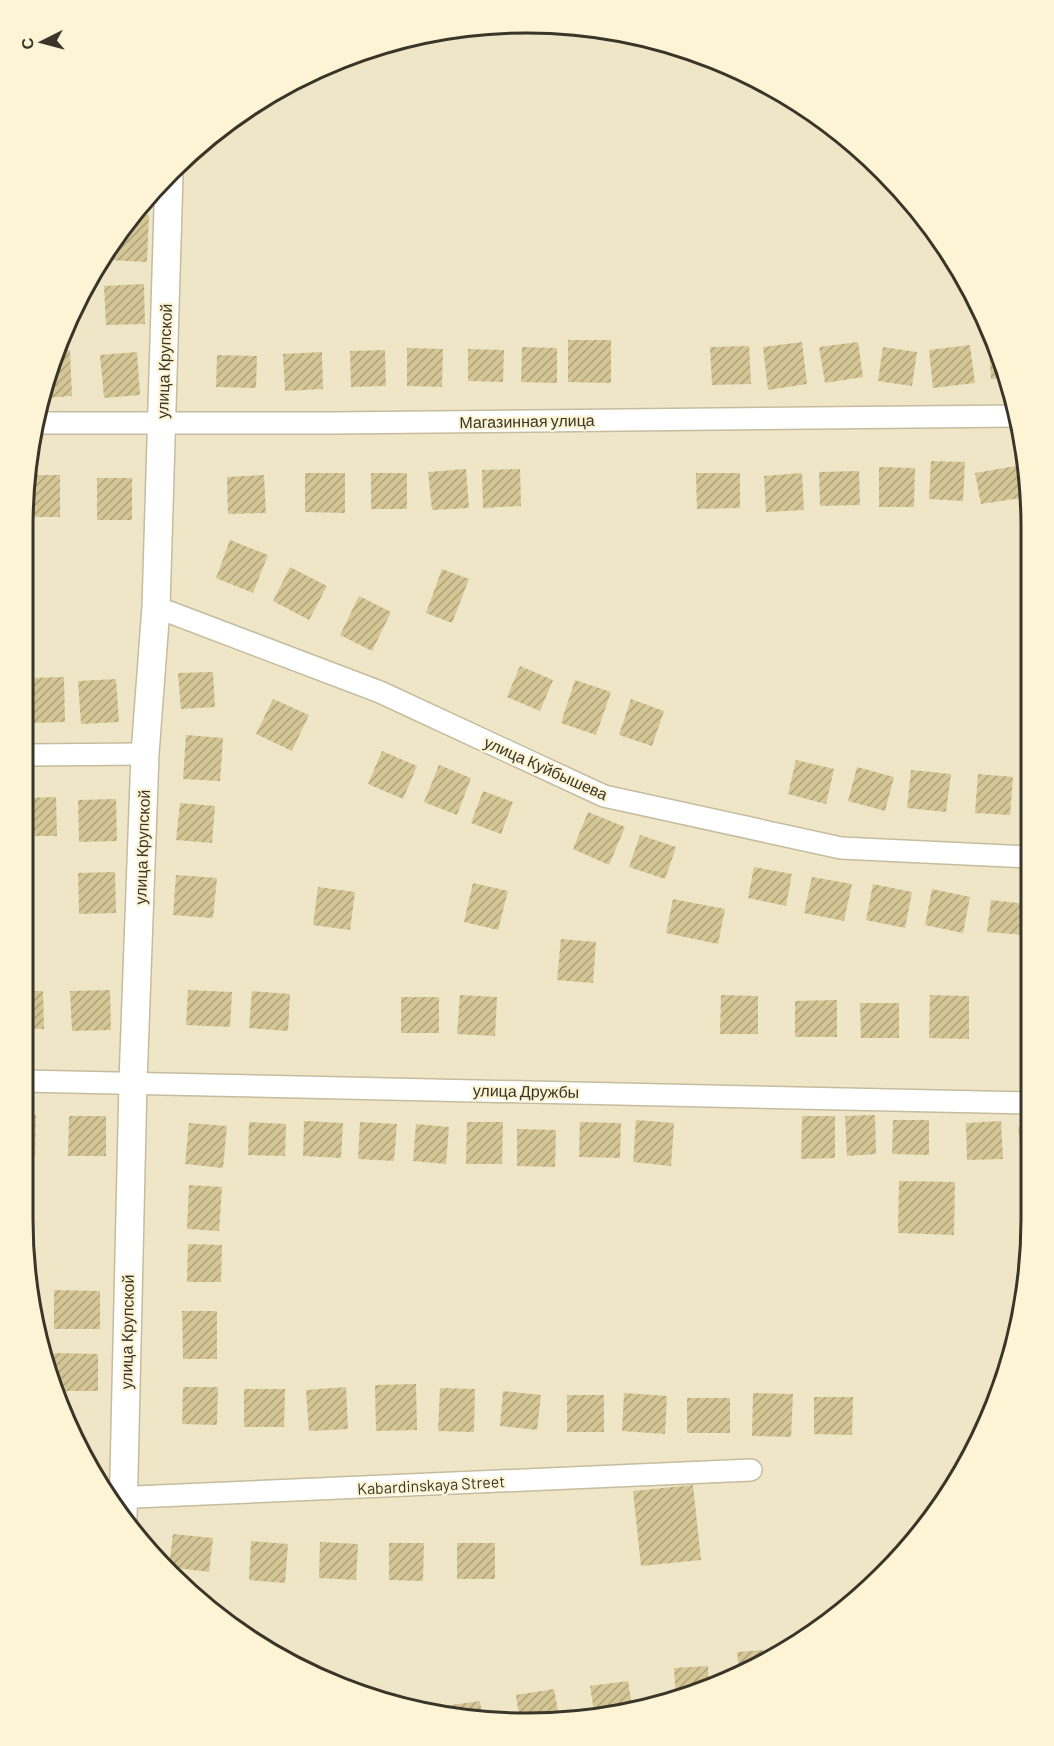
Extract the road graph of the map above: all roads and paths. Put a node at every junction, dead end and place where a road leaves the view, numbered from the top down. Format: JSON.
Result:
{"nodes":[{"id":1,"x":169,"y":188,"type":"edge"},
{"id":2,"x":1008,"y":416,"type":"edge"},
{"id":3,"x":162,"y":422,"type":"junction"},
{"id":4,"x":44,"y":423,"type":"edge"},
{"id":5,"x":156,"y":607,"type":"junction"},
{"id":6,"x":145,"y":754,"type":"junction"},
{"id":7,"x":33,"y":755,"type":"edge"},
{"id":8,"x":1021,"y":857,"type":"edge"},
{"id":9,"x":33,"y":1081,"type":"edge"},
{"id":10,"x":133,"y":1082,"type":"junction"},
{"id":11,"x":1021,"y":1103,"type":"edge"},
{"id":12,"x":751,"y":1470,"type":"dead end"},
{"id":13,"x":119,"y":1498,"type":"edge"},
{"id":14,"x":124,"y":1505,"type":"edge"}],
"edges":[{"from":1,"to":3,"type":"street","name":"улица Крупской"},
{"from":2,"to":3,"type":"street","name":"Магазинная улица"},
{"from":3,"to":4,"type":"street","name":"Магазинная улица"},
{"from":3,"to":5,"type":"street","name":"улица Крупской"},
{"from":5,"to":6,"type":"street","name":"улица Крупской"},
{"from":5,"to":8,"type":"street","name":"улица Куйбышева"},
{"from":6,"to":7,"type":"street"},
{"from":6,"to":10,"type":"street","name":"улица Крупской"},
{"from":9,"to":10,"type":"street","name":"улица Дружбы"},
{"from":10,"to":11,"type":"street","name":"улица Дружбы"},
{"from":10,"to":13,"type":"street","name":"улица Крупской"},
{"from":12,"to":14,"type":"street","name":"Kabardinskaya Street"}]}
